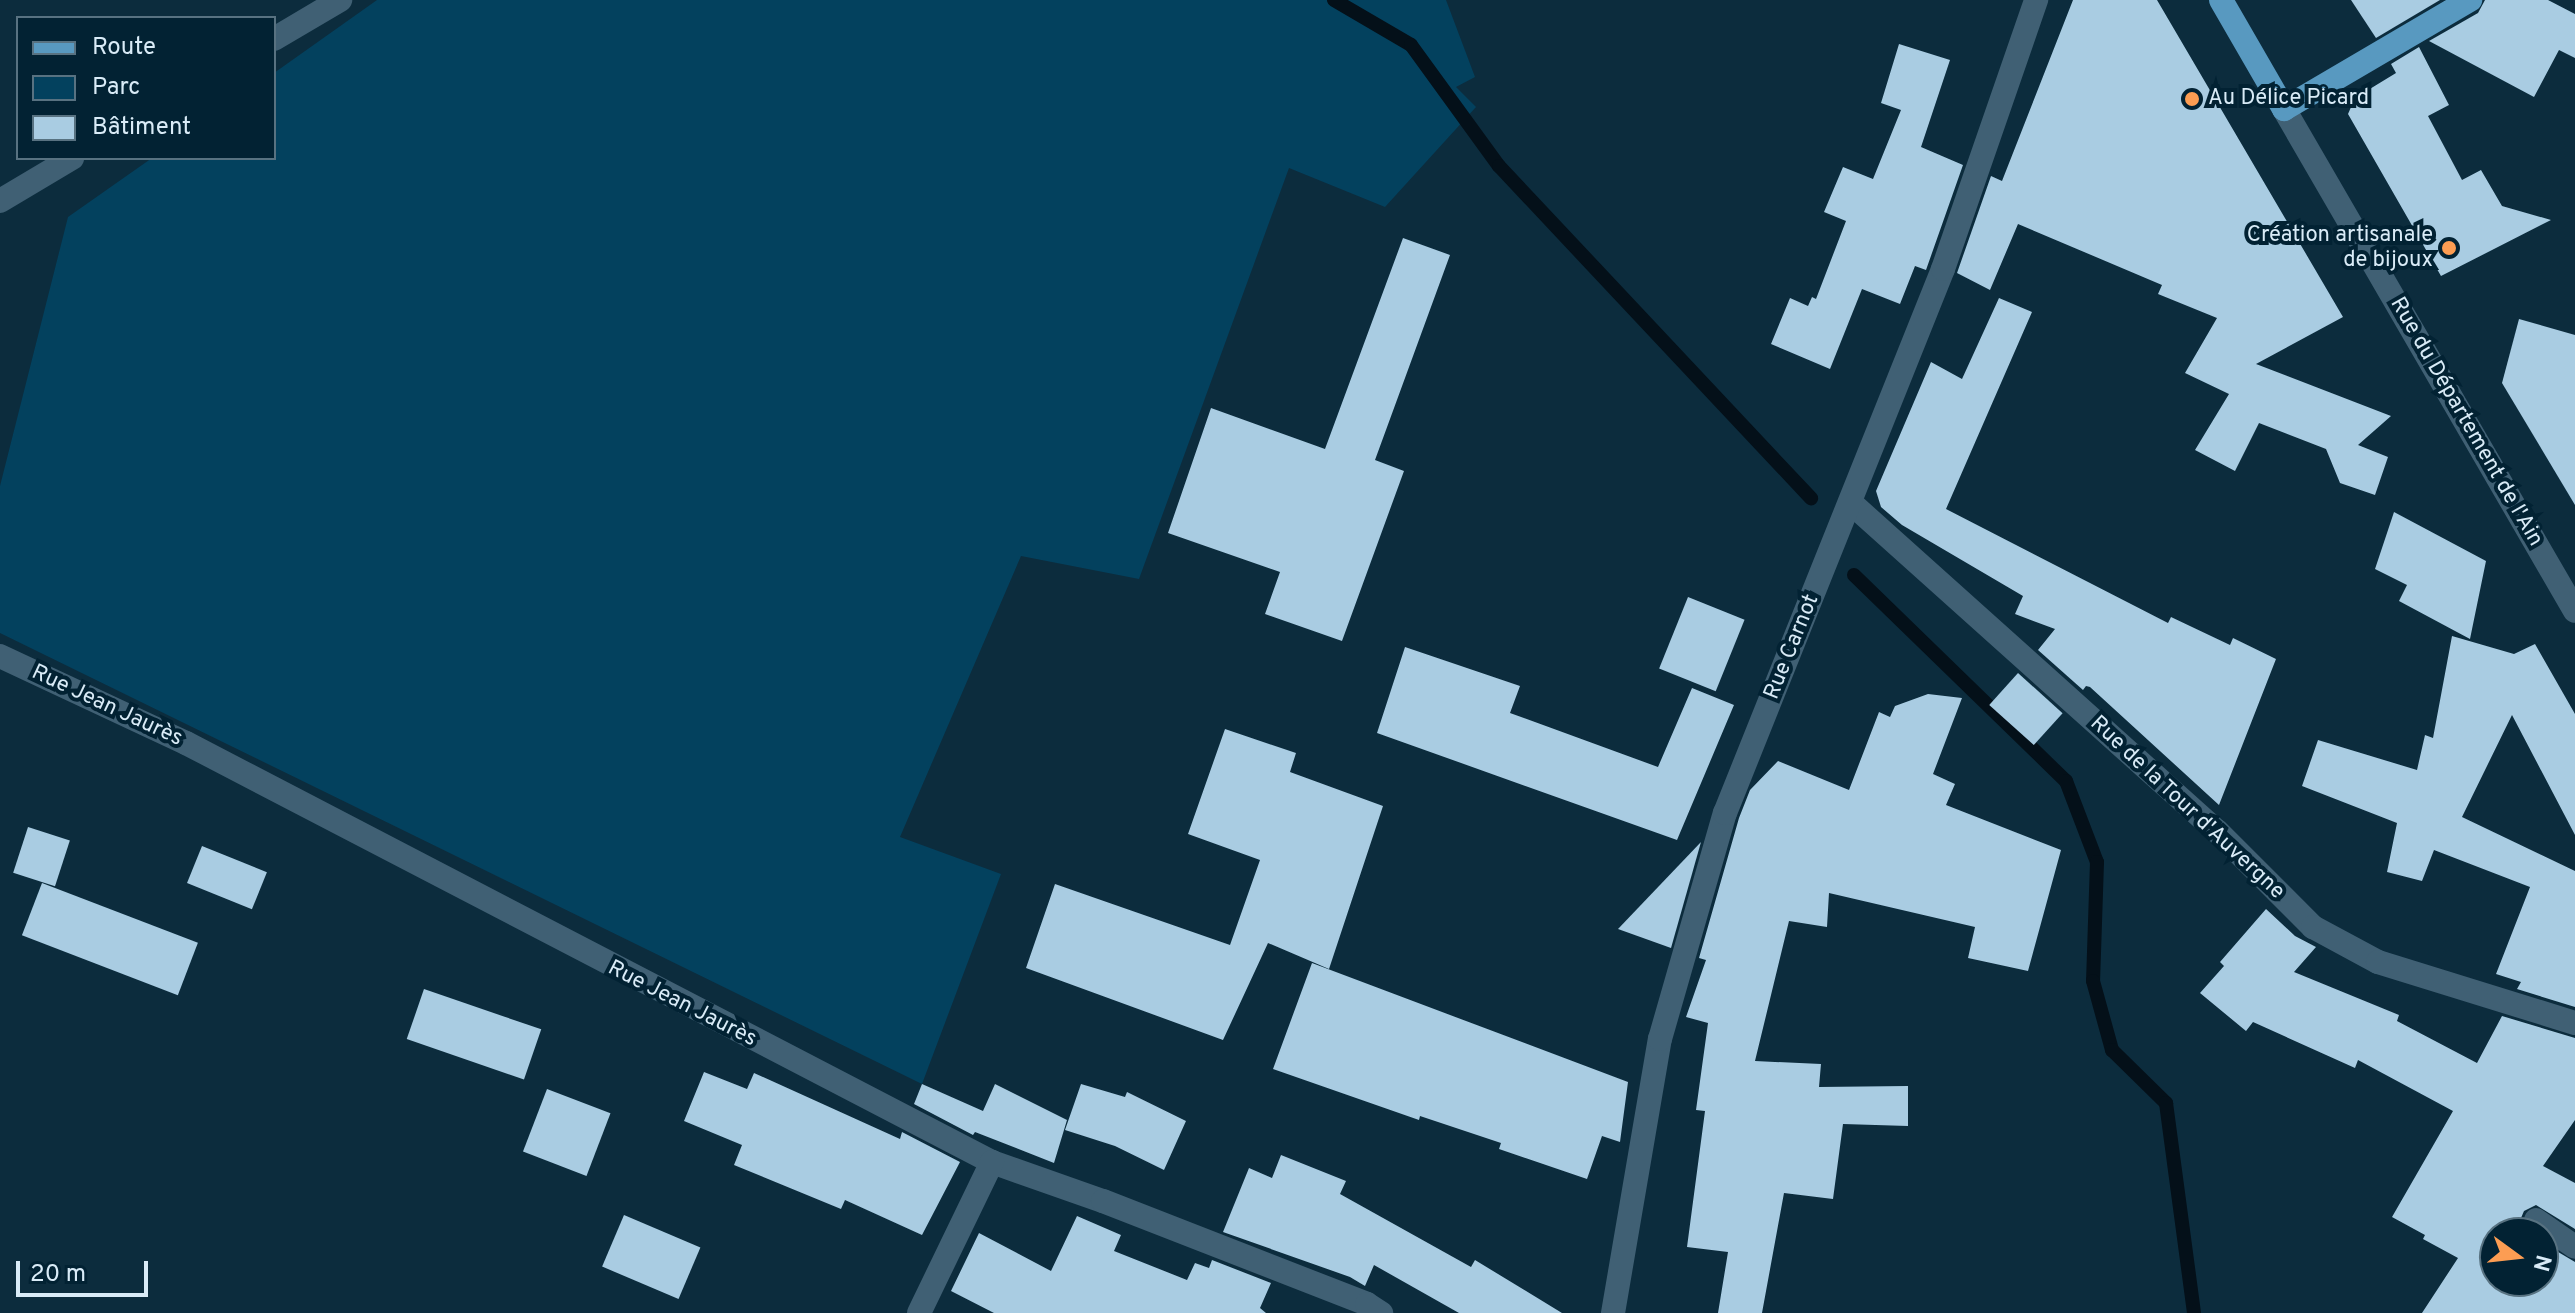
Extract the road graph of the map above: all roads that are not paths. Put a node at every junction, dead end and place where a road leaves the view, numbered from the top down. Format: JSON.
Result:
{"nodes":[{"id":1,"x":340,"y":0,"type":"edge"},
{"id":2,"x":2036,"y":0,"type":"edge"},
{"id":3,"x":2221,"y":0,"type":"edge"},
{"id":4,"x":2470,"y":0,"type":"edge"},
{"id":5,"x":276,"y":38,"type":"edge"},
{"id":6,"x":2284,"y":109,"type":"junction"},
{"id":7,"x":69,"y":160,"type":"edge"},
{"id":8,"x":0,"y":201,"type":"edge"},
{"id":9,"x":1851,"y":503,"type":"junction"},
{"id":10,"x":2575,"y":611,"type":"edge"},
{"id":11,"x":0,"y":656,"type":"edge"},
{"id":12,"x":2575,"y":1023,"type":"edge"},
{"id":13,"x":992,"y":1162,"type":"junction"},
{"id":14,"x":919,"y":1313,"type":"edge"},
{"id":15,"x":1381,"y":1313,"type":"edge"},
{"id":16,"x":1613,"y":1313,"type":"edge"}],
"edges":[{"from":1,"to":5,"type":"street"},
{"from":2,"to":9,"type":"street","name":"Rue Carnot"},
{"from":3,"to":6,"type":"main road"},
{"from":4,"to":6,"type":"main road"},
{"from":6,"to":10,"type":"street","name":"Rue du Département de l'Ain"},
{"from":7,"to":8,"type":"street"},
{"from":9,"to":12,"type":"street","name":"Rue de la Tour d'Auvergne"},
{"from":9,"to":16,"type":"street","name":"Rue Carnot"},
{"from":11,"to":13,"type":"street","name":"Rue Jean Jaurès"},
{"from":13,"to":14,"type":"street"},
{"from":13,"to":15,"type":"street","name":"Rue Jean Jaurès"}]}
